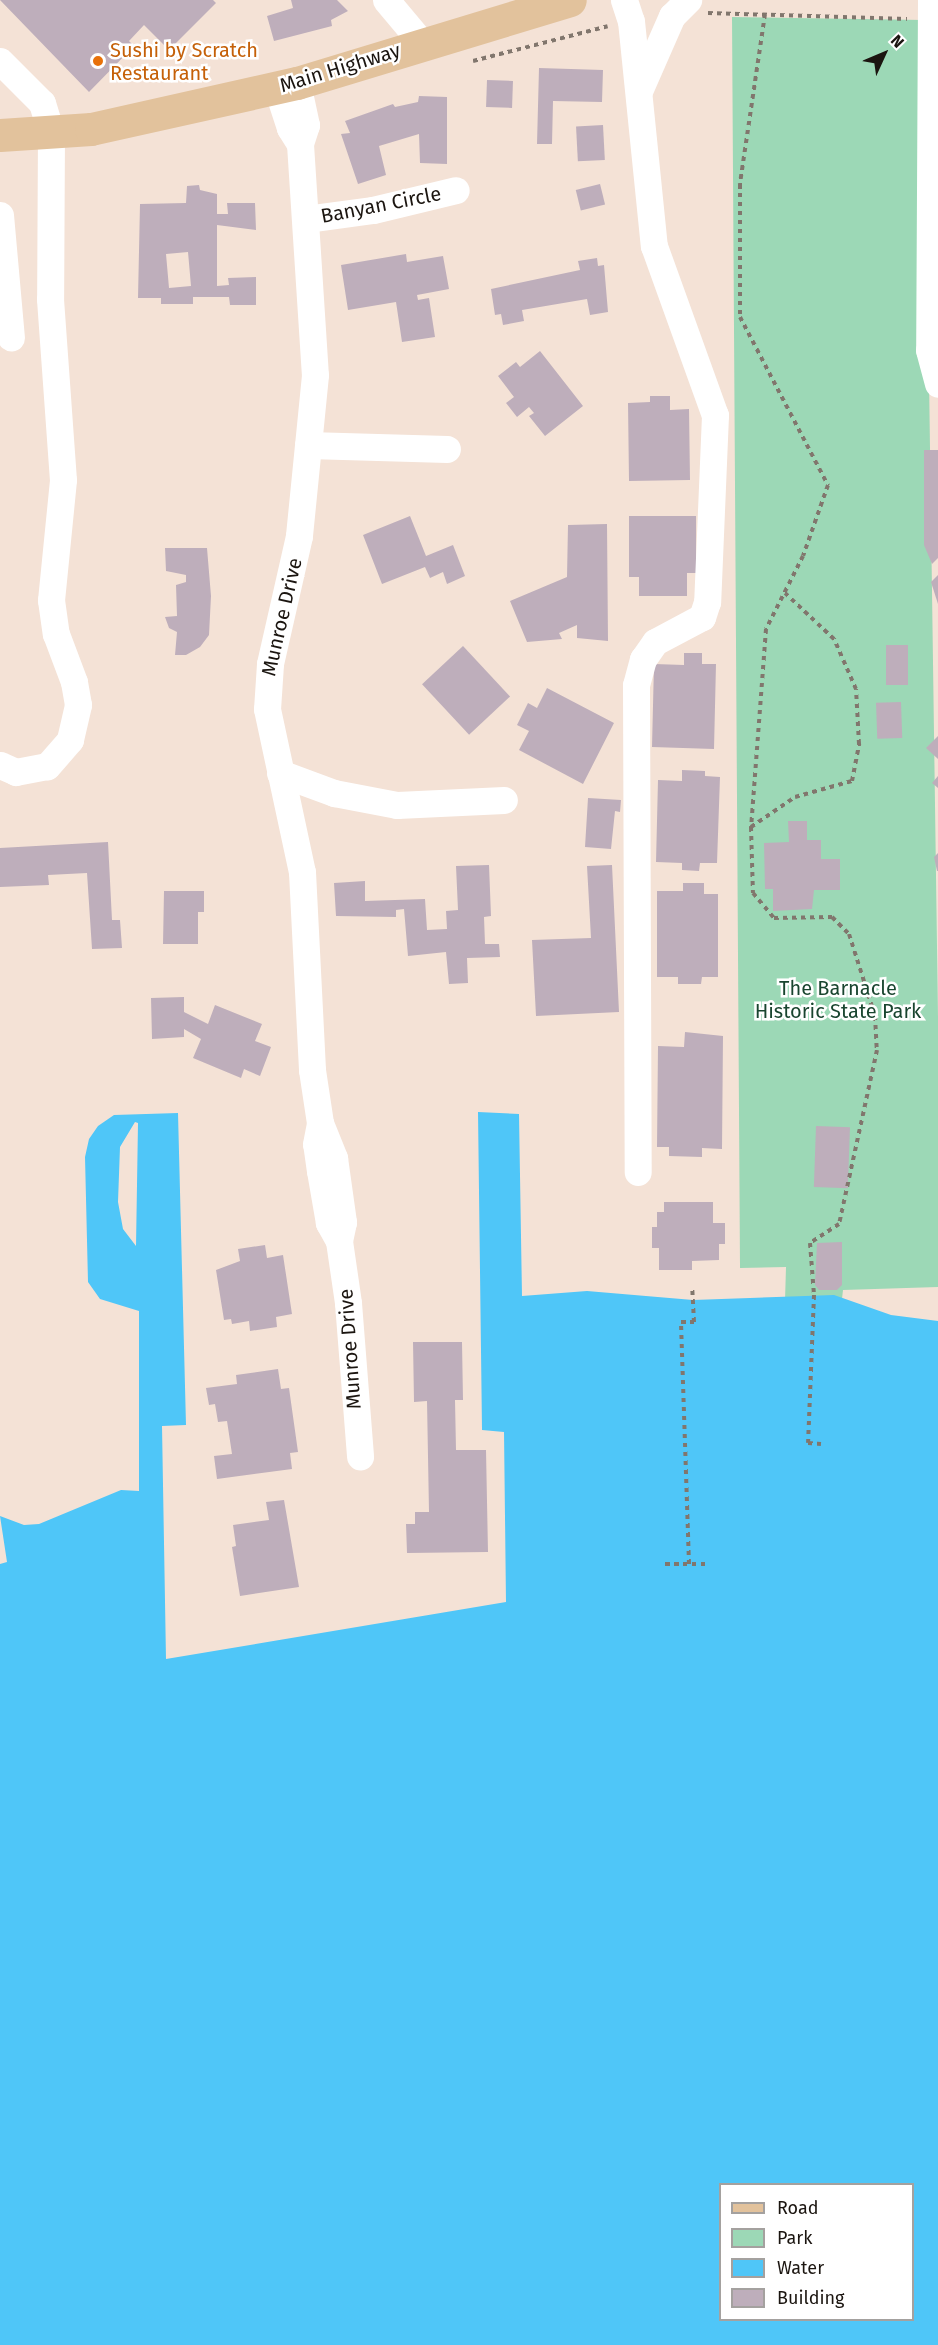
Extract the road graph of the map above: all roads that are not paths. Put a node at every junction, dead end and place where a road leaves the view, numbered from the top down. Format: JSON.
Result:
{"nodes":[{"id":1,"x":386,"y":0,"type":"edge"},
{"id":2,"x":570,"y":0,"type":"edge"},
{"id":3,"x":624,"y":0,"type":"edge"},
{"id":4,"x":931,"y":0,"type":"edge"},
{"id":5,"x":693,"y":7,"type":"edge"},
{"id":6,"x":422,"y":43,"type":"junction"},
{"id":7,"x":0,"y":61,"type":"edge"},
{"id":8,"x":287,"y":85,"type":"junction"},
{"id":9,"x":638,"y":93,"type":"junction"},
{"id":10,"x":0,"y":135,"type":"edge"},
{"id":11,"x":51,"y":144,"type":"junction"},
{"id":12,"x":456,"y":190,"type":"dead end"},
{"id":13,"x":0,"y":216,"type":"edge"},
{"id":14,"x":306,"y":219,"type":"junction"},
{"id":15,"x":50,"y":275,"type":"junction"},
{"id":16,"x":3,"y":277,"type":"edge"},
{"id":17,"x":12,"y":338,"type":"dead end"},
{"id":18,"x":938,"y":384,"type":"edge"},
{"id":19,"x":308,"y":445,"type":"junction"},
{"id":20,"x":447,"y":449,"type":"dead end"},
{"id":21,"x":0,"y":765,"type":"edge"},
{"id":22,"x":280,"y":773,"type":"junction"},
{"id":23,"x":504,"y":800,"type":"dead end"},
{"id":24,"x":638,"y":1172,"type":"dead end"},
{"id":25,"x":360,"y":1457,"type":"dead end"}],
"edges":[{"from":1,"to":6,"type":"street"},
{"from":2,"to":6,"type":"main road","name":"Main Highway"},
{"from":3,"to":9,"type":"street"},
{"from":4,"to":18,"type":"street"},
{"from":5,"to":9,"type":"street"},
{"from":6,"to":8,"type":"main road","name":"Main Highway"},
{"from":7,"to":11,"type":"street"},
{"from":8,"to":11,"type":"main road","name":"Main Highway"},
{"from":8,"to":14,"type":"street","name":"Munroe Drive"},
{"from":9,"to":24,"type":"street"},
{"from":10,"to":11,"type":"main road","name":"Main Highway"},
{"from":11,"to":15,"type":"street"},
{"from":12,"to":14,"type":"street","name":"Banyan Circle"},
{"from":13,"to":16,"type":"street"},
{"from":14,"to":19,"type":"street","name":"Munroe Drive"},
{"from":15,"to":16,"type":"street"},
{"from":15,"to":21,"type":"street"},
{"from":16,"to":17,"type":"street"},
{"from":19,"to":20,"type":"street"},
{"from":19,"to":22,"type":"street","name":"Munroe Drive"},
{"from":22,"to":23,"type":"street"},
{"from":22,"to":25,"type":"street","name":"Munroe Drive"}]}
